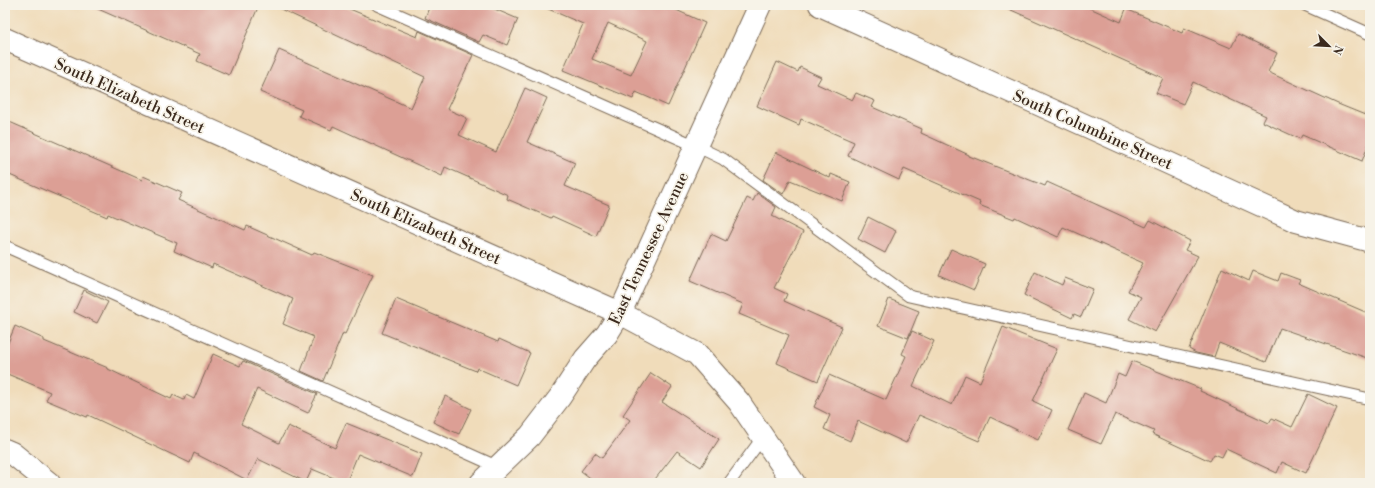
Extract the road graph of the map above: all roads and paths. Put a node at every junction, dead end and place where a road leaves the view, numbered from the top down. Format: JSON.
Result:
{"nodes":[{"id":1,"x":377,"y":5,"type":"edge"},
{"id":2,"x":760,"y":5,"type":"edge"},
{"id":3,"x":820,"y":5,"type":"edge"},
{"id":4,"x":1305,"y":5,"type":"edge"},
{"id":5,"x":1370,"y":34,"type":"edge"},
{"id":6,"x":5,"y":39,"type":"edge"},
{"id":7,"x":696,"y":146,"type":"junction"},
{"id":8,"x":1370,"y":241,"type":"edge"},
{"id":9,"x":5,"y":246,"type":"edge"},
{"id":10,"x":620,"y":313,"type":"junction"},
{"id":11,"x":1370,"y":399,"type":"edge"},
{"id":12,"x":763,"y":437,"type":"junction"},
{"id":13,"x":5,"y":450,"type":"edge"},
{"id":14,"x":498,"y":467,"type":"junction"},
{"id":15,"x":49,"y":483,"type":"edge"},
{"id":16,"x":481,"y":483,"type":"edge"},
{"id":17,"x":729,"y":483,"type":"edge"},
{"id":18,"x":794,"y":483,"type":"edge"}],
"edges":[{"from":1,"to":7,"type":"lane"},
{"from":2,"to":7,"type":"street","name":"East Tennessee Avenue"},
{"from":3,"to":8,"type":"street","name":"South Columbine Street"},
{"from":4,"to":5,"type":"lane"},
{"from":6,"to":10,"type":"street","name":"South Elizabeth Street"},
{"from":7,"to":10,"type":"street","name":"East Tennessee Avenue"},
{"from":7,"to":11,"type":"lane"},
{"from":9,"to":14,"type":"lane"},
{"from":10,"to":12,"type":"street","name":"South Elizabeth Street"},
{"from":10,"to":14,"type":"street","name":"East Tennessee Avenue"},
{"from":12,"to":17,"type":"lane"},
{"from":12,"to":18,"type":"street","name":"South Elizabeth Street"},
{"from":13,"to":15,"type":"street"},
{"from":14,"to":16,"type":"street","name":"East Tennessee Avenue"}]}
